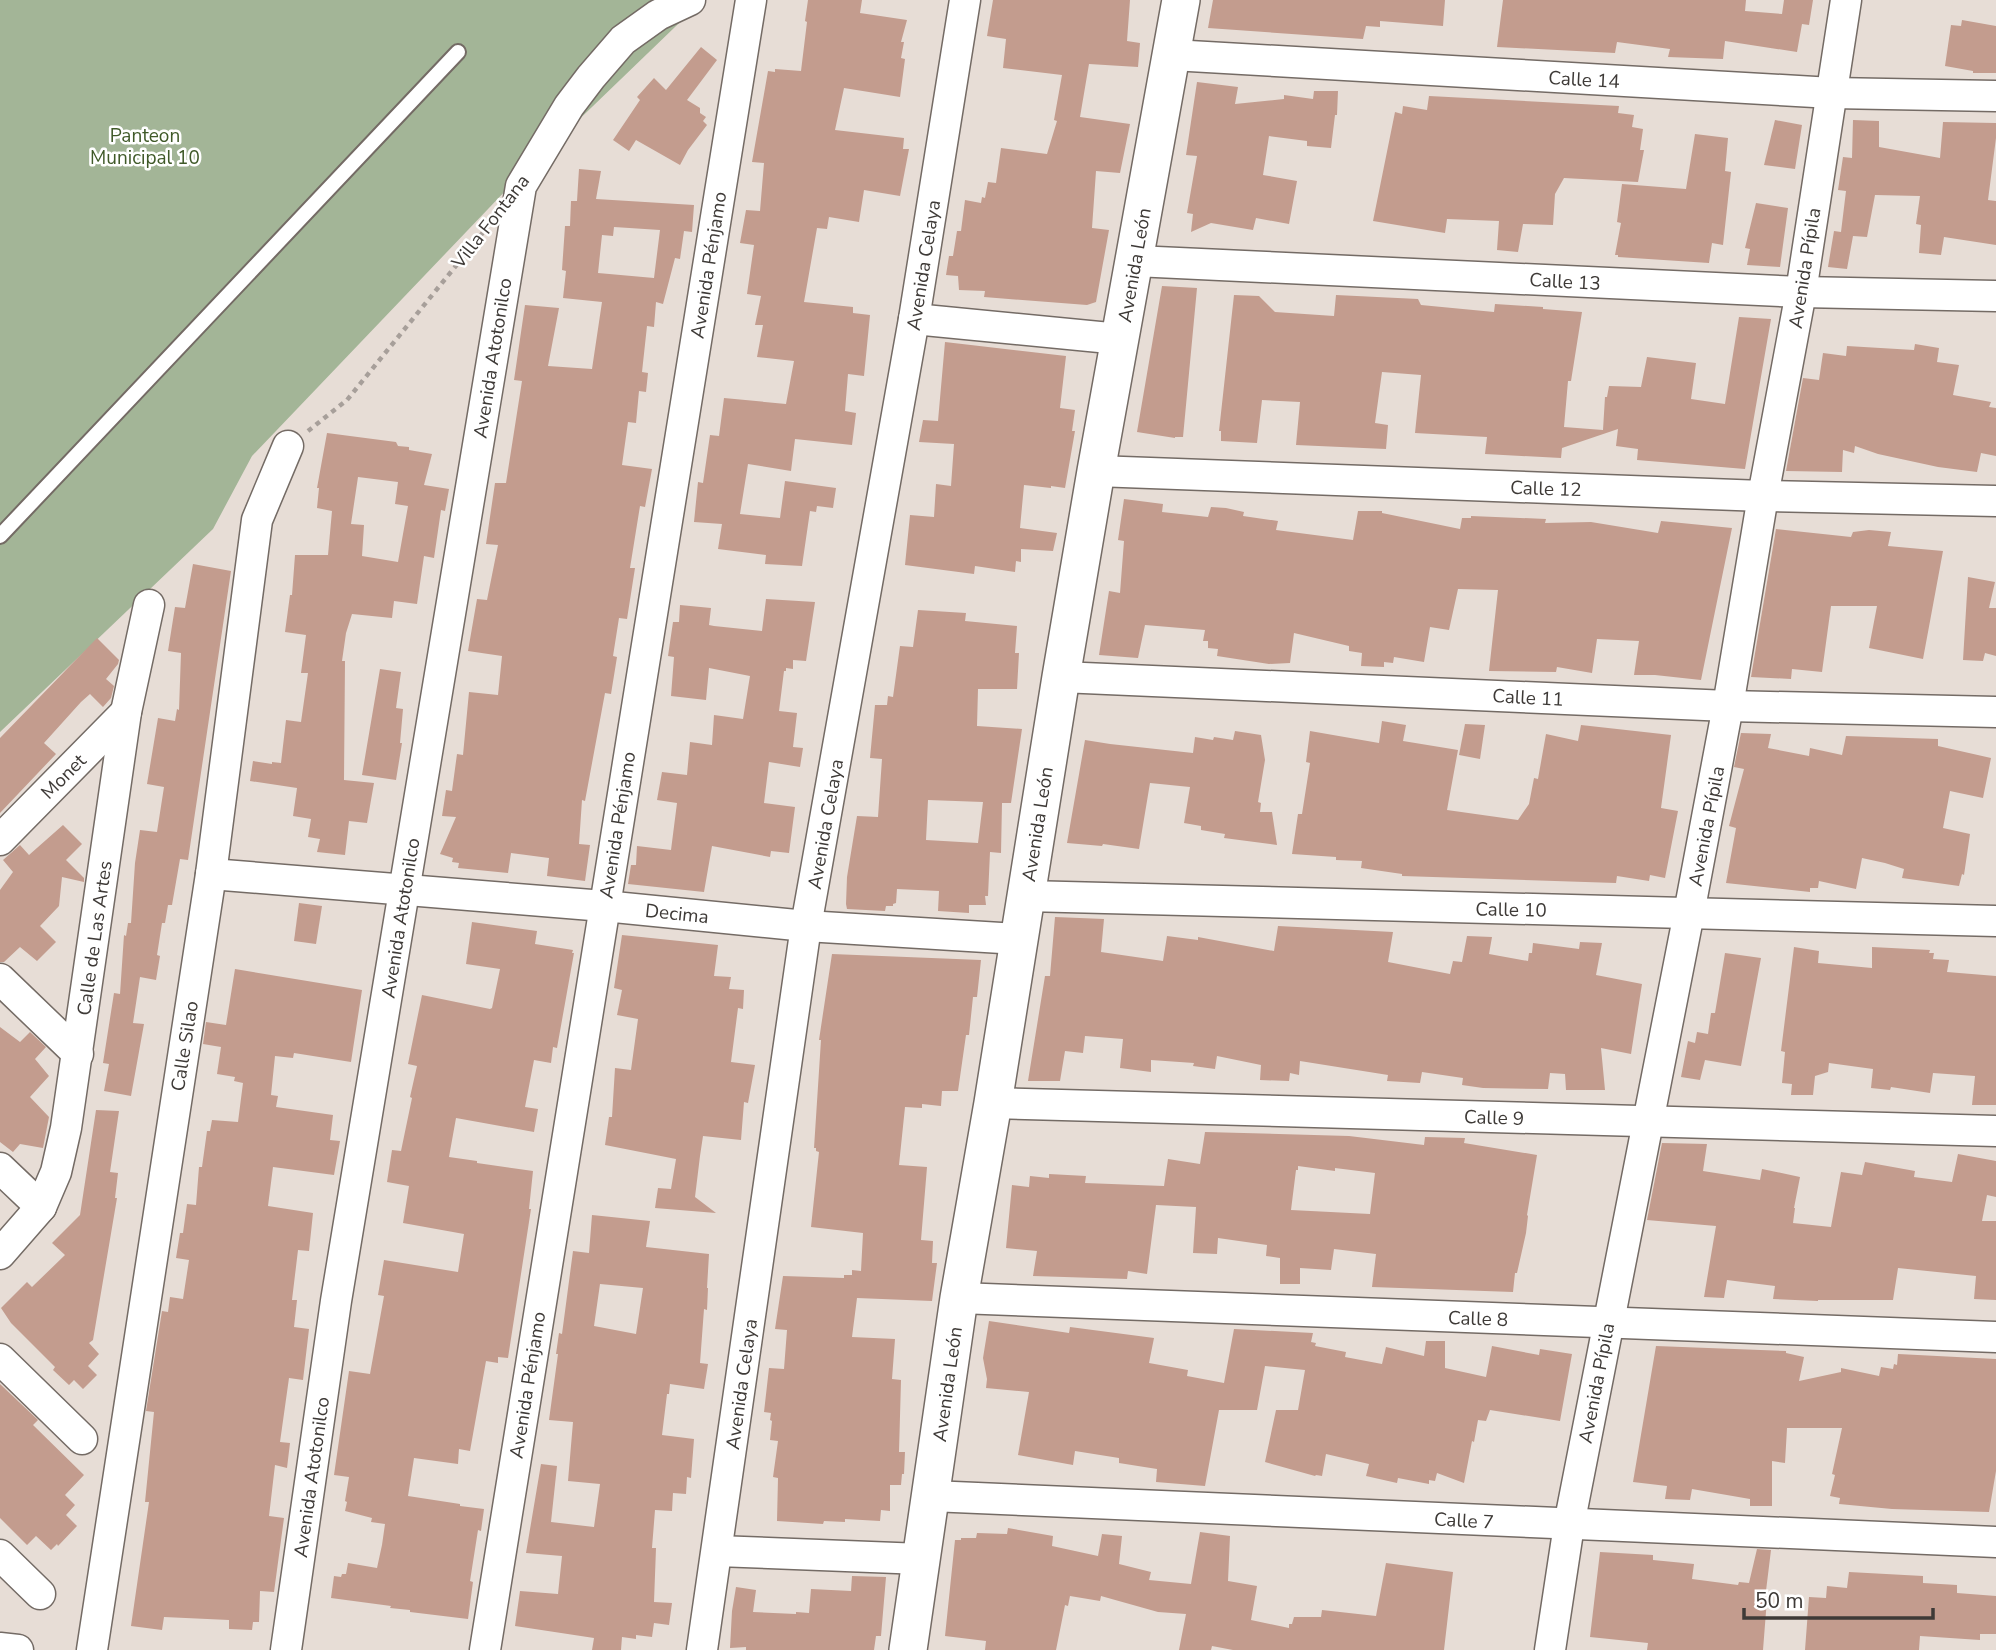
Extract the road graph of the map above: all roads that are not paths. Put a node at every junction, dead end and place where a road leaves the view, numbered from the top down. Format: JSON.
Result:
{"nodes":[{"id":1,"x":690,"y":0,"type":"edge"},
{"id":2,"x":751,"y":0,"type":"edge"},
{"id":3,"x":965,"y":0,"type":"edge"},
{"id":4,"x":1181,"y":0,"type":"edge"},
{"id":5,"x":1846,"y":0,"type":"edge"},
{"id":6,"x":458,"y":52,"type":"dead end"},
{"id":7,"x":1171,"y":55,"type":"junction"},
{"id":8,"x":1832,"y":93,"type":"junction"},
{"id":9,"x":1996,"y":96,"type":"edge"},
{"id":10,"x":521,"y":186,"type":"joint"},
{"id":11,"x":1135,"y":261,"type":"junction"},
{"id":12,"x":1801,"y":292,"type":"junction"},
{"id":13,"x":1996,"y":296,"type":"edge"},
{"id":14,"x":914,"y":319,"type":"junction"},
{"id":15,"x":1120,"y":339,"type":"junction"},
{"id":16,"x":288,"y":446,"type":"road end"},
{"id":17,"x":1096,"y":471,"type":"junction"},
{"id":18,"x":1763,"y":496,"type":"junction"},
{"id":19,"x":1996,"y":501,"type":"edge"},
{"id":20,"x":0,"y":536,"type":"edge"},
{"id":21,"x":149,"y":605,"type":"dead end"},
{"id":22,"x":1061,"y":677,"type":"junction"},
{"id":23,"x":1728,"y":706,"type":"junction"},
{"id":24,"x":126,"y":712,"type":"junction"},
{"id":25,"x":1996,"y":712,"type":"edge"},
{"id":26,"x":0,"y":840,"type":"edge"},
{"id":27,"x":211,"y":874,"type":"junction"},
{"id":28,"x":404,"y":891,"type":"junction"},
{"id":29,"x":1026,"y":896,"type":"junction"},
{"id":30,"x":604,"y":906,"type":"junction"},
{"id":31,"x":1689,"y":913,"type":"junction"},
{"id":32,"x":1996,"y":921,"type":"edge"},
{"id":33,"x":806,"y":926,"type":"junction"},
{"id":34,"x":1018,"y":939,"type":"junction"},
{"id":35,"x":0,"y":978,"type":"edge"},
{"id":36,"x":78,"y":1054,"type":"junction"},
{"id":37,"x":993,"y":1103,"type":"junction"},
{"id":38,"x":1648,"y":1121,"type":"junction"},
{"id":39,"x":1996,"y":1131,"type":"edge"},
{"id":40,"x":0,"y":1168,"type":"edge"},
{"id":41,"x":41,"y":1207,"type":"junction"},
{"id":42,"x":0,"y":1254,"type":"edge"},
{"id":43,"x":959,"y":1298,"type":"junction"},
{"id":44,"x":1608,"y":1323,"type":"junction"},
{"id":45,"x":1996,"y":1337,"type":"edge"},
{"id":46,"x":0,"y":1359,"type":"edge"},
{"id":47,"x":82,"y":1439,"type":"dead end"},
{"id":48,"x":931,"y":1496,"type":"junction"},
{"id":49,"x":1569,"y":1525,"type":"junction"},
{"id":50,"x":1996,"y":1542,"type":"edge"},
{"id":51,"x":717,"y":1551,"type":"junction"},
{"id":52,"x":0,"y":1555,"type":"edge"},
{"id":53,"x":922,"y":1559,"type":"junction"},
{"id":54,"x":40,"y":1594,"type":"dead end"},
{"id":55,"x":0,"y":1648,"type":"edge"},
{"id":56,"x":18,"y":1650,"type":"edge"},
{"id":57,"x":92,"y":1650,"type":"edge"},
{"id":58,"x":286,"y":1650,"type":"edge"},
{"id":59,"x":485,"y":1650,"type":"edge"},
{"id":60,"x":702,"y":1650,"type":"edge"},
{"id":61,"x":908,"y":1650,"type":"edge"},
{"id":62,"x":1550,"y":1650,"type":"edge"}],
"edges":[{"from":1,"to":10,"type":"street","name":"Villa Fontana"},
{"from":2,"to":30,"type":"street","name":"Avenida Pénjamo"},
{"from":3,"to":14,"type":"street","name":"Avenida Celaya"},
{"from":4,"to":7,"type":"street","name":"Avenida León"},
{"from":5,"to":8,"type":"street","name":"Avenida Pípila"},
{"from":6,"to":20,"type":"lane"},
{"from":7,"to":8,"type":"street","name":"Calle 14"},
{"from":7,"to":11,"type":"street","name":"Avenida León"},
{"from":8,"to":9,"type":"street","name":"Calle 14"},
{"from":8,"to":12,"type":"street","name":"Avenida Pípila"},
{"from":10,"to":28,"type":"street","name":"Avenida Atotonilco"},
{"from":11,"to":12,"type":"street","name":"Calle 13"},
{"from":11,"to":15,"type":"street","name":"Avenida León"},
{"from":12,"to":13,"type":"street","name":"Calle 13"},
{"from":12,"to":18,"type":"street","name":"Avenida Pípila"},
{"from":14,"to":15,"type":"street"},
{"from":14,"to":33,"type":"street","name":"Avenida Celaya"},
{"from":15,"to":17,"type":"street","name":"Avenida León"},
{"from":16,"to":27,"type":"street","name":"Calle Silao"},
{"from":17,"to":18,"type":"street","name":"Calle 12"},
{"from":17,"to":22,"type":"street","name":"Avenida León"},
{"from":18,"to":19,"type":"street","name":"Calle 12"},
{"from":18,"to":23,"type":"street","name":"Avenida Pípila"},
{"from":21,"to":24,"type":"street","name":"Calle de Las Artes"},
{"from":22,"to":23,"type":"street","name":"Calle 11"},
{"from":22,"to":29,"type":"street","name":"Avenida León"},
{"from":23,"to":25,"type":"street","name":"Calle 11"},
{"from":23,"to":31,"type":"street","name":"Avenida Pípila"},
{"from":24,"to":26,"type":"street","name":"Monet"},
{"from":24,"to":36,"type":"street","name":"Calle de Las Artes"},
{"from":27,"to":28,"type":"street","name":"Decima"},
{"from":27,"to":57,"type":"street","name":"Calle Silao"},
{"from":28,"to":30,"type":"street","name":"Decima"},
{"from":28,"to":58,"type":"street","name":"Avenida Atotonilco"},
{"from":29,"to":31,"type":"street","name":"Calle 10"},
{"from":29,"to":34,"type":"street","name":"Avenida León"},
{"from":30,"to":33,"type":"street","name":"Decima"},
{"from":30,"to":59,"type":"street","name":"Avenida Pénjamo"},
{"from":31,"to":32,"type":"street","name":"Calle 10"},
{"from":31,"to":38,"type":"street","name":"Avenida Pípila"},
{"from":33,"to":34,"type":"street","name":"Decima"},
{"from":33,"to":51,"type":"street","name":"Avenida Celaya"},
{"from":34,"to":37,"type":"street","name":"Avenida León"},
{"from":35,"to":36,"type":"street"},
{"from":36,"to":41,"type":"street","name":"Calle de Las Artes"},
{"from":37,"to":38,"type":"street","name":"Calle 9"},
{"from":37,"to":43,"type":"street","name":"Avenida León"},
{"from":38,"to":39,"type":"street","name":"Calle 9"},
{"from":38,"to":44,"type":"street","name":"Avenida Pípila"},
{"from":40,"to":41,"type":"street"},
{"from":41,"to":42,"type":"street","name":"Calle de Las Artes"},
{"from":43,"to":44,"type":"street","name":"Calle 8"},
{"from":43,"to":48,"type":"street","name":"Avenida León"},
{"from":44,"to":45,"type":"street","name":"Calle 8"},
{"from":44,"to":49,"type":"street","name":"Avenida Pípila"},
{"from":46,"to":47,"type":"street"},
{"from":48,"to":49,"type":"street","name":"Calle 7"},
{"from":48,"to":53,"type":"street","name":"Avenida León"},
{"from":49,"to":50,"type":"street","name":"Calle 7"},
{"from":49,"to":62,"type":"street","name":"Avenida Pípila"},
{"from":51,"to":53,"type":"street"},
{"from":51,"to":60,"type":"street","name":"Avenida Celaya"},
{"from":52,"to":54,"type":"street"},
{"from":53,"to":61,"type":"street","name":"Avenida León"},
{"from":55,"to":56,"type":"street"}]}
